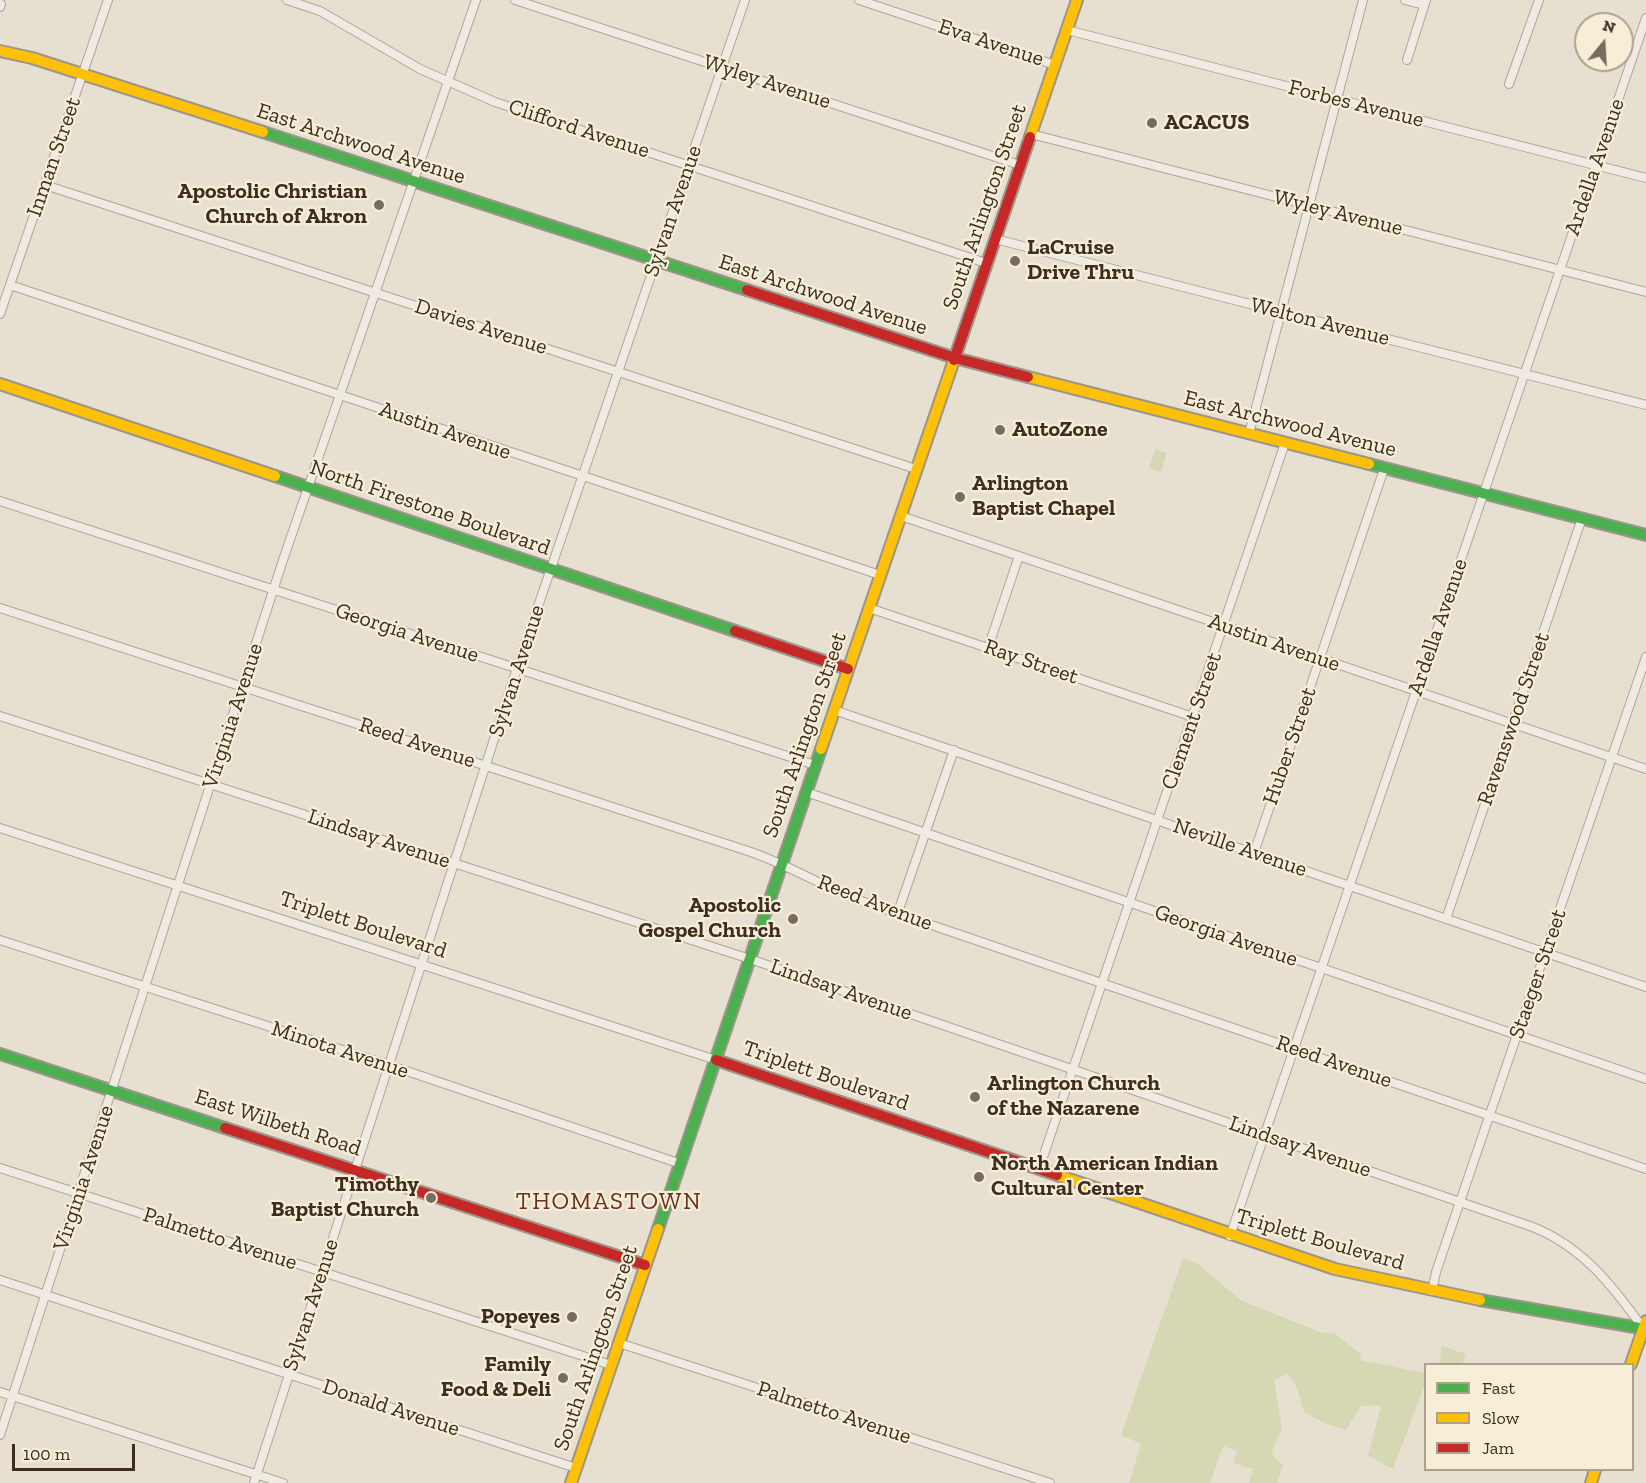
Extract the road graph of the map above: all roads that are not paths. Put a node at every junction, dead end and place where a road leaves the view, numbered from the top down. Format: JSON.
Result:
{"nodes":[{"id":1,"x":108,"y":0,"type":"edge"},
{"id":2,"x":287,"y":0,"type":"edge"},
{"id":3,"x":324,"y":0,"type":"edge"},
{"id":4,"x":476,"y":0,"type":"edge"},
{"id":5,"x":515,"y":0,"type":"edge"},
{"id":6,"x":745,"y":0,"type":"edge"},
{"id":7,"x":859,"y":0,"type":"edge"},
{"id":8,"x":1077,"y":0,"type":"edge"},
{"id":9,"x":1363,"y":0,"type":"edge"},
{"id":10,"x":1405,"y":0,"type":"edge"},
{"id":11,"x":1539,"y":0,"type":"edge"},
{"id":12,"x":1425,"y":3,"type":"edge"},
{"id":13,"x":320,"y":10,"type":"junction"},
{"id":14,"x":1646,"y":18,"type":"edge"},
{"id":15,"x":1067,"y":30,"type":"junction"},
{"id":16,"x":0,"y":51,"type":"edge"},
{"id":17,"x":1407,"y":60,"type":"dead end"},
{"id":18,"x":1055,"y":64,"type":"junction"},
{"id":19,"x":723,"y":68,"type":"junction"},
{"id":20,"x":82,"y":74,"type":"junction"},
{"id":21,"x":448,"y":83,"type":"junction"},
{"id":22,"x":1509,"y":84,"type":"dead end"},
{"id":23,"x":1337,"y":99,"type":"junction"},
{"id":24,"x":1031,"y":134,"type":"junction"},
{"id":25,"x":689,"y":165,"type":"junction"},
{"id":26,"x":1020,"y":165,"type":"junction"},
{"id":27,"x":1595,"y":165,"type":"junction"},
{"id":28,"x":1646,"y":178,"type":"edge"},
{"id":29,"x":414,"y":181,"type":"junction"},
{"id":30,"x":45,"y":185,"type":"junction"},
{"id":31,"x":1309,"y":206,"type":"junction"},
{"id":32,"x":995,"y":239,"type":"junction"},
{"id":33,"x":656,"y":261,"type":"junction"},
{"id":34,"x":986,"y":263,"type":"junction"},
{"id":35,"x":1559,"y":270,"type":"junction"},
{"id":36,"x":10,"y":285,"type":"junction"},
{"id":37,"x":376,"y":292,"type":"junction"},
{"id":38,"x":1646,"y":292,"type":"edge"},
{"id":39,"x":1281,"y":312,"type":"junction"},
{"id":40,"x":0,"y":314,"type":"edge"},
{"id":41,"x":955,"y":358,"type":"junction"},
{"id":42,"x":618,"y":372,"type":"junction"},
{"id":43,"x":1524,"y":374,"type":"junction"},
{"id":44,"x":0,"y":384,"type":"edge"},
{"id":45,"x":340,"y":395,"type":"junction"},
{"id":46,"x":1646,"y":405,"type":"edge"},
{"id":47,"x":1249,"y":434,"type":"junction"},
{"id":48,"x":1285,"y":443,"type":"junction"},
{"id":49,"x":916,"y":468,"type":"junction"},
{"id":50,"x":1384,"y":469,"type":"junction"},
{"id":51,"x":582,"y":477,"type":"junction"},
{"id":52,"x":308,"y":488,"type":"junction"},
{"id":53,"x":1483,"y":494,"type":"junction"},
{"id":54,"x":0,"y":501,"type":"edge"},
{"id":55,"x":901,"y":516,"type":"junction"},
{"id":56,"x":1582,"y":518,"type":"junction"},
{"id":57,"x":1646,"y":535,"type":"edge"},
{"id":58,"x":1019,"y":556,"type":"junction"},
{"id":59,"x":551,"y":569,"type":"junction"},
{"id":60,"x":880,"y":575,"type":"junction"},
{"id":61,"x":274,"y":590,"type":"junction"},
{"id":62,"x":0,"y":608,"type":"edge"},
{"id":63,"x":869,"y":608,"type":"junction"},
{"id":64,"x":1225,"y":626,"type":"junction"},
{"id":65,"x":988,"y":648,"type":"junction"},
{"id":66,"x":1646,"y":657,"type":"edge"},
{"id":67,"x":1320,"y":659,"type":"junction"},
{"id":68,"x":517,"y":668,"type":"junction"},
{"id":69,"x":848,"y":669,"type":"junction"},
{"id":70,"x":243,"y":687,"type":"junction"},
{"id":71,"x":1416,"y":692,"type":"junction"},
{"id":72,"x":834,"y":710,"type":"junction"},
{"id":73,"x":0,"y":716,"type":"edge"},
{"id":74,"x":1193,"y":717,"type":"junction"},
{"id":75,"x":1512,"y":724,"type":"junction"},
{"id":76,"x":954,"y":750,"type":"junction"},
{"id":77,"x":1612,"y":758,"type":"junction"},
{"id":78,"x":815,"y":765,"type":"junction"},
{"id":79,"x":486,"y":766,"type":"junction"},
{"id":80,"x":1646,"y":769,"type":"edge"},
{"id":81,"x":211,"y":785,"type":"junction"},
{"id":82,"x":806,"y":792,"type":"junction"},
{"id":83,"x":1158,"y":820,"type":"junction"},
{"id":84,"x":0,"y":828,"type":"edge"},
{"id":85,"x":925,"y":832,"type":"junction"},
{"id":86,"x":1254,"y":853,"type":"junction"},
{"id":87,"x":454,"y":863,"type":"junction"},
{"id":88,"x":783,"y":863,"type":"junction"},
{"id":89,"x":179,"y":885,"type":"junction"},
{"id":90,"x":1349,"y":886,"type":"junction"},
{"id":91,"x":1130,"y":903,"type":"junction"},
{"id":92,"x":898,"y":912,"type":"junction"},
{"id":93,"x":1446,"y":919,"type":"junction"},
{"id":94,"x":0,"y":940,"type":"edge"},
{"id":95,"x":1545,"y":953,"type":"junction"},
{"id":96,"x":750,"y":959,"type":"junction"},
{"id":97,"x":421,"y":964,"type":"junction"},
{"id":98,"x":1322,"y":968,"type":"junction"},
{"id":99,"x":1103,"y":983,"type":"junction"},
{"id":100,"x":1645,"y":985,"type":"edge"},
{"id":101,"x":145,"y":987,"type":"junction"},
{"id":102,"x":1517,"y":1035,"type":"junction"},
{"id":103,"x":1294,"y":1049,"type":"junction"},
{"id":104,"x":0,"y":1054,"type":"edge"},
{"id":105,"x":716,"y":1060,"type":"junction"},
{"id":106,"x":389,"y":1065,"type":"junction"},
{"id":107,"x":1073,"y":1070,"type":"junction"},
{"id":108,"x":1646,"y":1079,"type":"edge"},
{"id":109,"x":112,"y":1090,"type":"junction"},
{"id":110,"x":1490,"y":1115,"type":"junction"},
{"id":111,"x":1265,"y":1135,"type":"junction"},
{"id":112,"x":678,"y":1163,"type":"junction"},
{"id":113,"x":0,"y":1168,"type":"edge"},
{"id":114,"x":355,"y":1169,"type":"junction"},
{"id":115,"x":1039,"y":1169,"type":"junction"},
{"id":116,"x":1646,"y":1169,"type":"edge"},
{"id":117,"x":79,"y":1193,"type":"junction"},
{"id":118,"x":1460,"y":1202,"type":"junction"},
{"id":119,"x":1230,"y":1236,"type":"junction"},
{"id":120,"x":645,"y":1265,"type":"junction"},
{"id":121,"x":322,"y":1272,"type":"junction"},
{"id":122,"x":0,"y":1280,"type":"edge"},
{"id":123,"x":1432,"y":1291,"type":"junction"},
{"id":124,"x":45,"y":1295,"type":"junction"},
{"id":125,"x":1645,"y":1326,"type":"edge"},
{"id":126,"x":619,"y":1343,"type":"junction"},
{"id":127,"x":1632,"y":1363,"type":"edge"},
{"id":128,"x":611,"y":1365,"type":"junction"},
{"id":129,"x":289,"y":1374,"type":"junction"},
{"id":130,"x":0,"y":1392,"type":"edge"},
{"id":131,"x":12,"y":1395,"type":"junction"},
{"id":132,"x":0,"y":1435,"type":"edge"},
{"id":133,"x":576,"y":1468,"type":"junction"},
{"id":134,"x":255,"y":1479,"type":"edge"},
{"id":135,"x":283,"y":1483,"type":"edge"},
{"id":136,"x":571,"y":1483,"type":"edge"},
{"id":137,"x":1050,"y":1483,"type":"edge"}],
"edges":[{"from":1,"to":20,"type":"street","name":"Inman Street"},
{"from":2,"to":13,"type":"street","name":"Clifford Avenue"},
{"from":3,"to":13,"type":"street"},
{"from":4,"to":21,"type":"street","name":"Virginia Avenue"},
{"from":5,"to":19,"type":"street","name":"Wyley Avenue"},
{"from":6,"to":19,"type":"street","name":"Sylvan Avenue"},
{"from":7,"to":18,"type":"street","name":"Eva Avenue"},
{"from":8,"to":15,"type":"main road","name":"South Arlington Street"},
{"from":9,"to":23,"type":"street"},
{"from":10,"to":12,"type":"street"},
{"from":11,"to":22,"type":"street"},
{"from":12,"to":17,"type":"street"},
{"from":13,"to":21,"type":"street","name":"Clifford Avenue"},
{"from":14,"to":27,"type":"street","name":"Ardella Avenue"},
{"from":15,"to":18,"type":"main road","name":"South Arlington Street"},
{"from":15,"to":23,"type":"street","name":"Forbes Avenue"},
{"from":16,"to":20,"type":"main road","name":"East Archwood Avenue"},
{"from":18,"to":24,"type":"main road","name":"South Arlington Street"},
{"from":19,"to":25,"type":"street","name":"Sylvan Avenue"},
{"from":19,"to":26,"type":"street","name":"Wyley Avenue"},
{"from":20,"to":29,"type":"main road","name":"East Archwood Avenue"},
{"from":20,"to":30,"type":"street","name":"Inman Street"},
{"from":21,"to":25,"type":"street","name":"Clifford Avenue"},
{"from":21,"to":29,"type":"street","name":"Virginia Avenue"},
{"from":23,"to":27,"type":"street","name":"Forbes Avenue"},
{"from":23,"to":31,"type":"street"},
{"from":24,"to":26,"type":"main road","name":"South Arlington Street"},
{"from":24,"to":31,"type":"street","name":"Wyley Avenue"},
{"from":25,"to":33,"type":"street","name":"Sylvan Avenue"},
{"from":25,"to":34,"type":"street","name":"Clifford Avenue"},
{"from":26,"to":32,"type":"main road","name":"South Arlington Street"},
{"from":27,"to":28,"type":"street","name":"Forbes Avenue"},
{"from":27,"to":35,"type":"street","name":"Ardella Avenue"},
{"from":29,"to":33,"type":"main road","name":"East Archwood Avenue"},
{"from":29,"to":37,"type":"street","name":"Virginia Avenue"},
{"from":30,"to":36,"type":"street","name":"Inman Street"},
{"from":30,"to":37,"type":"street","name":"Davies Avenue"},
{"from":31,"to":35,"type":"street","name":"Wyley Avenue"},
{"from":31,"to":39,"type":"street"},
{"from":32,"to":34,"type":"main road","name":"South Arlington Street"},
{"from":32,"to":39,"type":"street","name":"Welton Avenue"},
{"from":33,"to":41,"type":"main road","name":"East Archwood Avenue"},
{"from":33,"to":42,"type":"street","name":"Sylvan Avenue"},
{"from":34,"to":41,"type":"main road","name":"South Arlington Street"},
{"from":35,"to":38,"type":"street","name":"Wyley Avenue"},
{"from":35,"to":43,"type":"street","name":"Ardella Avenue"},
{"from":36,"to":40,"type":"street","name":"Inman Street"},
{"from":36,"to":45,"type":"street","name":"Austin Avenue"},
{"from":37,"to":42,"type":"street","name":"Davies Avenue"},
{"from":37,"to":45,"type":"street","name":"Virginia Avenue"},
{"from":39,"to":43,"type":"street","name":"Welton Avenue"},
{"from":39,"to":47,"type":"street"},
{"from":41,"to":47,"type":"main road","name":"East Archwood Avenue"},
{"from":41,"to":49,"type":"main road","name":"South Arlington Street"},
{"from":42,"to":49,"type":"street","name":"Davies Avenue"},
{"from":42,"to":51,"type":"street","name":"Sylvan Avenue"},
{"from":43,"to":46,"type":"street","name":"Welton Avenue"},
{"from":43,"to":53,"type":"street","name":"Ardella Avenue"},
{"from":44,"to":52,"type":"main road","name":"North Firestone Boulevard"},
{"from":45,"to":51,"type":"street","name":"Austin Avenue"},
{"from":45,"to":52,"type":"street","name":"Virginia Avenue"},
{"from":47,"to":48,"type":"main road","name":"East Archwood Avenue"},
{"from":48,"to":50,"type":"main road","name":"East Archwood Avenue"},
{"from":48,"to":64,"type":"street","name":"Clement Street"},
{"from":49,"to":55,"type":"main road","name":"South Arlington Street"},
{"from":50,"to":53,"type":"main road","name":"East Archwood Avenue"},
{"from":50,"to":67,"type":"street","name":"Huber Street"},
{"from":51,"to":59,"type":"street","name":"Sylvan Avenue"},
{"from":51,"to":60,"type":"street","name":"Austin Avenue"},
{"from":52,"to":59,"type":"main road","name":"North Firestone Boulevard"},
{"from":52,"to":61,"type":"street","name":"Virginia Avenue"},
{"from":53,"to":56,"type":"main road","name":"East Archwood Avenue"},
{"from":53,"to":71,"type":"street","name":"Ardella Avenue"},
{"from":54,"to":61,"type":"street","name":"Georgia Avenue"},
{"from":55,"to":58,"type":"street","name":"Austin Avenue"},
{"from":55,"to":60,"type":"main road","name":"South Arlington Street"},
{"from":56,"to":57,"type":"main road","name":"East Archwood Avenue"},
{"from":56,"to":75,"type":"street","name":"Ravenswood Street"},
{"from":58,"to":64,"type":"street","name":"Austin Avenue"},
{"from":58,"to":65,"type":"street"},
{"from":59,"to":68,"type":"street","name":"Sylvan Avenue"},
{"from":59,"to":69,"type":"main road","name":"North Firestone Boulevard"},
{"from":60,"to":63,"type":"main road","name":"South Arlington Street"},
{"from":61,"to":68,"type":"street","name":"Georgia Avenue"},
{"from":61,"to":70,"type":"street","name":"Virginia Avenue"},
{"from":62,"to":70,"type":"street","name":"Reed Avenue"},
{"from":63,"to":65,"type":"street","name":"Ray Street"},
{"from":63,"to":69,"type":"main road","name":"South Arlington Street"},
{"from":64,"to":67,"type":"street","name":"Austin Avenue"},
{"from":64,"to":74,"type":"street","name":"Clement Street"},
{"from":65,"to":74,"type":"street","name":"Ray Street"},
{"from":66,"to":77,"type":"street","name":"Staeger Street"},
{"from":67,"to":71,"type":"street","name":"Austin Avenue"},
{"from":67,"to":86,"type":"street","name":"Huber Street"},
{"from":68,"to":78,"type":"street","name":"Georgia Avenue"},
{"from":68,"to":79,"type":"street","name":"Sylvan Avenue"},
{"from":69,"to":72,"type":"main road","name":"South Arlington Street"},
{"from":70,"to":79,"type":"street","name":"Reed Avenue"},
{"from":70,"to":81,"type":"street","name":"Virginia Avenue"},
{"from":71,"to":75,"type":"street","name":"Austin Avenue"},
{"from":71,"to":90,"type":"street","name":"Ardella Avenue"},
{"from":72,"to":76,"type":"street","name":"Neville Avenue"},
{"from":72,"to":78,"type":"main road","name":"South Arlington Street"},
{"from":73,"to":81,"type":"street","name":"Lindsay Avenue"},
{"from":74,"to":83,"type":"street","name":"Clement Street"},
{"from":75,"to":77,"type":"street","name":"Austin Avenue"},
{"from":75,"to":93,"type":"street","name":"Ravenswood Street"},
{"from":76,"to":83,"type":"street","name":"Neville Avenue"},
{"from":76,"to":85,"type":"street"},
{"from":77,"to":80,"type":"street","name":"Austin Avenue"},
{"from":77,"to":95,"type":"street","name":"Staeger Street"},
{"from":78,"to":82,"type":"main road","name":"South Arlington Street"},
{"from":79,"to":87,"type":"street","name":"Sylvan Avenue"},
{"from":79,"to":88,"type":"street","name":"Reed Avenue"},
{"from":81,"to":87,"type":"street","name":"Lindsay Avenue"},
{"from":81,"to":89,"type":"street","name":"Virginia Avenue"},
{"from":82,"to":85,"type":"street","name":"Georgia Avenue"},
{"from":82,"to":88,"type":"main road","name":"South Arlington Street"},
{"from":83,"to":86,"type":"street","name":"Neville Avenue"},
{"from":83,"to":91,"type":"street","name":"Clement Street"},
{"from":84,"to":89,"type":"street","name":"Triplett Boulevard"},
{"from":85,"to":91,"type":"street","name":"Georgia Avenue"},
{"from":85,"to":92,"type":"street"},
{"from":86,"to":90,"type":"street","name":"Neville Avenue"},
{"from":87,"to":96,"type":"street","name":"Lindsay Avenue"},
{"from":87,"to":97,"type":"street","name":"Sylvan Avenue"},
{"from":88,"to":92,"type":"street","name":"Reed Avenue"},
{"from":88,"to":96,"type":"main road","name":"South Arlington Street"},
{"from":89,"to":97,"type":"street","name":"Triplett Boulevard"},
{"from":89,"to":101,"type":"street","name":"Virginia Avenue"},
{"from":90,"to":93,"type":"street","name":"Neville Avenue"},
{"from":90,"to":98,"type":"street","name":"Ardella Avenue"},
{"from":91,"to":98,"type":"street","name":"Georgia Avenue"},
{"from":91,"to":99,"type":"street","name":"Clement Street"},
{"from":92,"to":99,"type":"street","name":"Reed Avenue"},
{"from":93,"to":95,"type":"street","name":"Neville Avenue"},
{"from":94,"to":101,"type":"street","name":"Minota Avenue"},
{"from":95,"to":100,"type":"street","name":"Neville Avenue"},
{"from":95,"to":102,"type":"street","name":"Staeger Street"},
{"from":96,"to":105,"type":"main road","name":"South Arlington Street"},
{"from":96,"to":107,"type":"street","name":"Lindsay Avenue"},
{"from":97,"to":105,"type":"street","name":"Triplett Boulevard"},
{"from":97,"to":106,"type":"street","name":"Sylvan Avenue"},
{"from":98,"to":102,"type":"street","name":"Georgia Avenue"},
{"from":98,"to":103,"type":"street","name":"Ardella Avenue"},
{"from":99,"to":103,"type":"street","name":"Reed Avenue"},
{"from":99,"to":107,"type":"street","name":"Clement Street"},
{"from":101,"to":106,"type":"street","name":"Minota Avenue"},
{"from":101,"to":109,"type":"street","name":"Virginia Avenue"},
{"from":102,"to":108,"type":"street","name":"Georgia Avenue"},
{"from":102,"to":110,"type":"street","name":"Staeger Street"},
{"from":103,"to":110,"type":"street","name":"Reed Avenue"},
{"from":103,"to":111,"type":"street","name":"Ardella Avenue"},
{"from":104,"to":109,"type":"main road","name":"East Wilbeth Road"},
{"from":105,"to":112,"type":"main road","name":"South Arlington Street"},
{"from":105,"to":115,"type":"main road","name":"Triplett Boulevard"},
{"from":106,"to":112,"type":"street","name":"Minota Avenue"},
{"from":106,"to":114,"type":"street","name":"Sylvan Avenue"},
{"from":107,"to":111,"type":"street","name":"Lindsay Avenue"},
{"from":107,"to":115,"type":"street","name":"Clement Street"},
{"from":109,"to":114,"type":"main road","name":"East Wilbeth Road"},
{"from":109,"to":117,"type":"street","name":"Virginia Avenue"},
{"from":110,"to":116,"type":"street","name":"Reed Avenue"},
{"from":110,"to":118,"type":"street","name":"Staeger Street"},
{"from":111,"to":118,"type":"street","name":"Lindsay Avenue"},
{"from":111,"to":119,"type":"street","name":"Ardella Avenue"},
{"from":112,"to":120,"type":"main road","name":"South Arlington Street"},
{"from":113,"to":117,"type":"street","name":"Palmetto Avenue"},
{"from":114,"to":120,"type":"main road","name":"East Wilbeth Road"},
{"from":114,"to":121,"type":"street","name":"Sylvan Avenue"},
{"from":115,"to":119,"type":"main road","name":"Triplett Boulevard"},
{"from":117,"to":121,"type":"street","name":"Palmetto Avenue"},
{"from":117,"to":124,"type":"street","name":"Virginia Avenue"},
{"from":118,"to":123,"type":"street","name":"Staeger Street"},
{"from":118,"to":125,"type":"street","name":"Lindsay Avenue"},
{"from":119,"to":123,"type":"main road","name":"Triplett Boulevard"},
{"from":120,"to":126,"type":"main road","name":"South Arlington Street"},
{"from":121,"to":128,"type":"street","name":"Palmetto Avenue"},
{"from":121,"to":129,"type":"street","name":"Sylvan Avenue"},
{"from":122,"to":124,"type":"street","name":"Donald Avenue"},
{"from":123,"to":125,"type":"main road","name":"Triplett Boulevard"},
{"from":124,"to":129,"type":"street","name":"Donald Avenue"},
{"from":124,"to":131,"type":"street","name":"Virginia Avenue"},
{"from":125,"to":127,"type":"main road"},
{"from":126,"to":128,"type":"main road","name":"South Arlington Street"},
{"from":126,"to":137,"type":"street","name":"Palmetto Avenue"},
{"from":128,"to":133,"type":"main road","name":"South Arlington Street"},
{"from":129,"to":133,"type":"street","name":"Donald Avenue"},
{"from":129,"to":134,"type":"street","name":"Sylvan Avenue"},
{"from":130,"to":131,"type":"street"},
{"from":131,"to":132,"type":"street","name":"Virginia Avenue"},
{"from":131,"to":134,"type":"street"},
{"from":133,"to":136,"type":"main road","name":"South Arlington Street"},
{"from":134,"to":135,"type":"street"}]}
